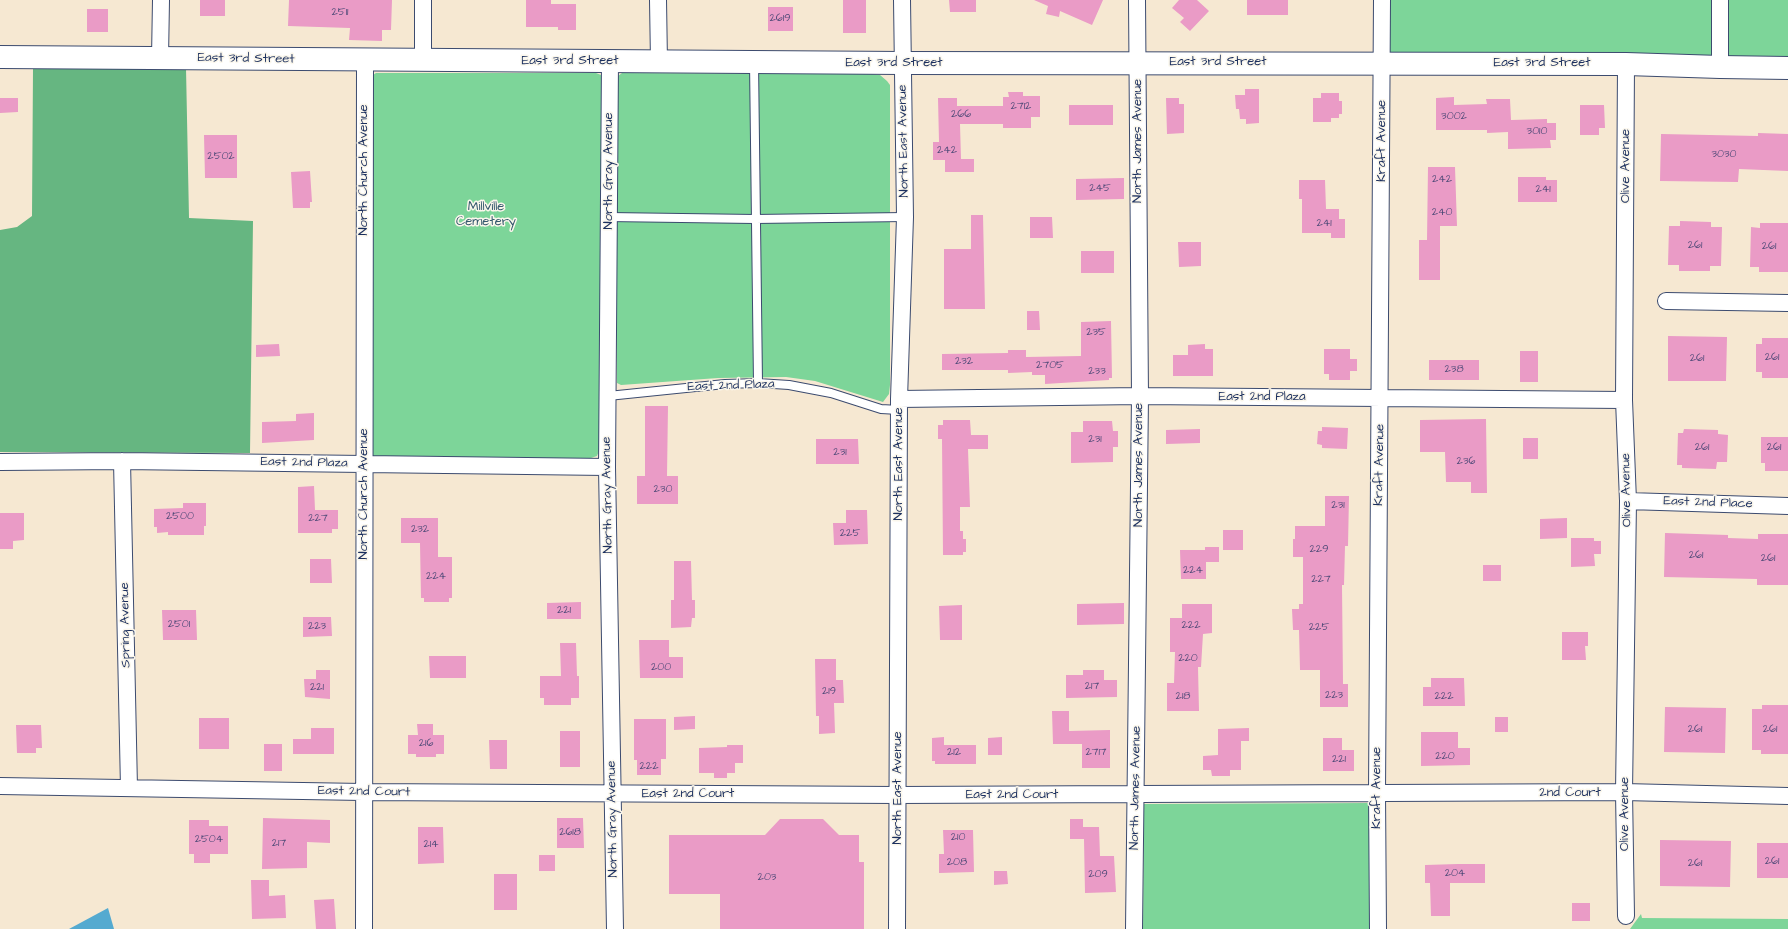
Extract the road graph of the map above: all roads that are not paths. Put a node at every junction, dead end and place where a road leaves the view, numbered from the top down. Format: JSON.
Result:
{"nodes":[{"id":1,"x":161,"y":0,"type":"edge"},
{"id":2,"x":422,"y":0,"type":"edge"},
{"id":3,"x":658,"y":0,"type":"edge"},
{"id":4,"x":902,"y":0,"type":"edge"},
{"id":5,"x":1137,"y":0,"type":"edge"},
{"id":6,"x":1382,"y":0,"type":"edge"},
{"id":7,"x":1720,"y":0,"type":"edge"},
{"id":8,"x":0,"y":58,"type":"edge"},
{"id":9,"x":160,"y":58,"type":"junction"},
{"id":10,"x":365,"y":60,"type":"junction"},
{"id":11,"x":423,"y":60,"type":"junction"},
{"id":12,"x":610,"y":61,"type":"junction"},
{"id":13,"x":659,"y":62,"type":"junction"},
{"id":14,"x":754,"y":62,"type":"junction"},
{"id":15,"x":1138,"y":62,"type":"junction"},
{"id":16,"x":903,"y":63,"type":"junction"},
{"id":17,"x":1382,"y":63,"type":"junction"},
{"id":18,"x":1626,"y":64,"type":"junction"},
{"id":19,"x":1720,"y":67,"type":"junction"},
{"id":20,"x":1788,"y":68,"type":"edge"},
{"id":21,"x":608,"y":217,"type":"junction"},
{"id":22,"x":905,"y":217,"type":"junction"},
{"id":23,"x":755,"y":219,"type":"junction"},
{"id":24,"x":1666,"y":301,"type":"dead end"},
{"id":25,"x":1788,"y":303,"type":"edge"},
{"id":26,"x":758,"y":383,"type":"junction"},
{"id":27,"x":608,"y":396,"type":"junction"},
{"id":28,"x":1140,"y":396,"type":"junction"},
{"id":29,"x":1380,"y":398,"type":"junction"},
{"id":30,"x":1624,"y":400,"type":"junction"},
{"id":31,"x":899,"y":404,"type":"junction"},
{"id":32,"x":122,"y":461,"type":"junction"},
{"id":33,"x":0,"y":462,"type":"edge"},
{"id":34,"x":364,"y":463,"type":"junction"},
{"id":35,"x":607,"y":467,"type":"junction"},
{"id":36,"x":1628,"y":501,"type":"junction"},
{"id":37,"x":1788,"y":506,"type":"edge"},
{"id":38,"x":0,"y":786,"type":"edge"},
{"id":39,"x":129,"y":788,"type":"junction"},
{"id":40,"x":363,"y":792,"type":"junction"},
{"id":41,"x":1624,"y":792,"type":"junction"},
{"id":42,"x":613,"y":793,"type":"junction"},
{"id":43,"x":1136,"y":794,"type":"junction"},
{"id":44,"x":1377,"y":794,"type":"junction"},
{"id":45,"x":897,"y":795,"type":"junction"},
{"id":46,"x":1788,"y":796,"type":"edge"},
{"id":47,"x":1626,"y":916,"type":"dead end"},
{"id":48,"x":364,"y":929,"type":"edge"},
{"id":49,"x":615,"y":929,"type":"edge"},
{"id":50,"x":897,"y":929,"type":"edge"},
{"id":51,"x":1134,"y":929,"type":"edge"},
{"id":52,"x":1378,"y":929,"type":"edge"}],
"edges":[{"from":1,"to":9,"type":"street"},
{"from":2,"to":11,"type":"street"},
{"from":3,"to":13,"type":"street"},
{"from":4,"to":16,"type":"street","name":"North East Avenue"},
{"from":5,"to":15,"type":"street","name":"North James Avenue"},
{"from":6,"to":17,"type":"street","name":"Kraft Avenue"},
{"from":7,"to":19,"type":"street"},
{"from":8,"to":9,"type":"street","name":"East 3rd Street"},
{"from":9,"to":10,"type":"street","name":"East 3rd Street"},
{"from":10,"to":11,"type":"street","name":"East 3rd Street"},
{"from":10,"to":34,"type":"street","name":"North Church Avenue"},
{"from":11,"to":12,"type":"street","name":"East 3rd Street"},
{"from":12,"to":13,"type":"street","name":"East 3rd Street"},
{"from":12,"to":21,"type":"street","name":"North Gray Avenue"},
{"from":13,"to":14,"type":"street","name":"East 3rd Street"},
{"from":14,"to":16,"type":"street","name":"East 3rd Street"},
{"from":14,"to":23,"type":"lane"},
{"from":15,"to":16,"type":"street","name":"East 3rd Street"},
{"from":15,"to":17,"type":"street","name":"East 3rd Street"},
{"from":15,"to":28,"type":"street","name":"North James Avenue"},
{"from":16,"to":22,"type":"street","name":"North East Avenue"},
{"from":17,"to":18,"type":"street","name":"East 3rd Street"},
{"from":17,"to":29,"type":"street","name":"Kraft Avenue"},
{"from":18,"to":19,"type":"street","name":"East 3rd Street"},
{"from":18,"to":30,"type":"street","name":"Olive Avenue"},
{"from":19,"to":20,"type":"street","name":"East 3rd Street"},
{"from":21,"to":23,"type":"lane"},
{"from":21,"to":27,"type":"street","name":"North Gray Avenue"},
{"from":22,"to":23,"type":"lane"},
{"from":22,"to":31,"type":"street","name":"North East Avenue"},
{"from":23,"to":26,"type":"lane"},
{"from":24,"to":25,"type":"street"},
{"from":26,"to":27,"type":"lane","name":"East 2nd Plaza"},
{"from":26,"to":31,"type":"lane","name":"East 2nd Plaza"},
{"from":27,"to":35,"type":"street","name":"North Gray Avenue"},
{"from":28,"to":29,"type":"street","name":"East 2nd Plaza"},
{"from":28,"to":31,"type":"street","name":"East 2nd Plaza"},
{"from":28,"to":43,"type":"street","name":"North James Avenue"},
{"from":29,"to":30,"type":"street","name":"East 2nd Plaza"},
{"from":29,"to":44,"type":"street","name":"Kraft Avenue"},
{"from":30,"to":36,"type":"street","name":"Olive Avenue"},
{"from":31,"to":45,"type":"street","name":"North East Avenue"},
{"from":32,"to":33,"type":"street","name":"East 2nd Plaza"},
{"from":32,"to":34,"type":"street","name":"East 2nd Plaza"},
{"from":32,"to":39,"type":"street","name":"Spring Avenue"},
{"from":34,"to":35,"type":"street","name":"East 2nd Plaza"},
{"from":34,"to":40,"type":"street","name":"North Church Avenue"},
{"from":35,"to":42,"type":"street","name":"North Gray Avenue"},
{"from":36,"to":37,"type":"street","name":"East 2nd Place"},
{"from":36,"to":41,"type":"street","name":"Olive Avenue"},
{"from":38,"to":39,"type":"street","name":"East 2nd Court"},
{"from":39,"to":40,"type":"street","name":"East 2nd Court"},
{"from":40,"to":42,"type":"street","name":"East 2nd Court"},
{"from":40,"to":48,"type":"street","name":"North Church Avenue"},
{"from":41,"to":44,"type":"street","name":"2nd Court"},
{"from":41,"to":46,"type":"street","name":"2nd Court"},
{"from":41,"to":47,"type":"street","name":"Olive Avenue"},
{"from":42,"to":45,"type":"street","name":"East 2nd Court"},
{"from":42,"to":49,"type":"street","name":"North Gray Avenue"},
{"from":43,"to":44,"type":"street","name":"East 2nd Court"},
{"from":43,"to":45,"type":"street","name":"East 2nd Court"},
{"from":43,"to":51,"type":"street","name":"North James Avenue"},
{"from":44,"to":52,"type":"street","name":"Kraft Avenue"},
{"from":45,"to":50,"type":"street","name":"North East Avenue"}]}
